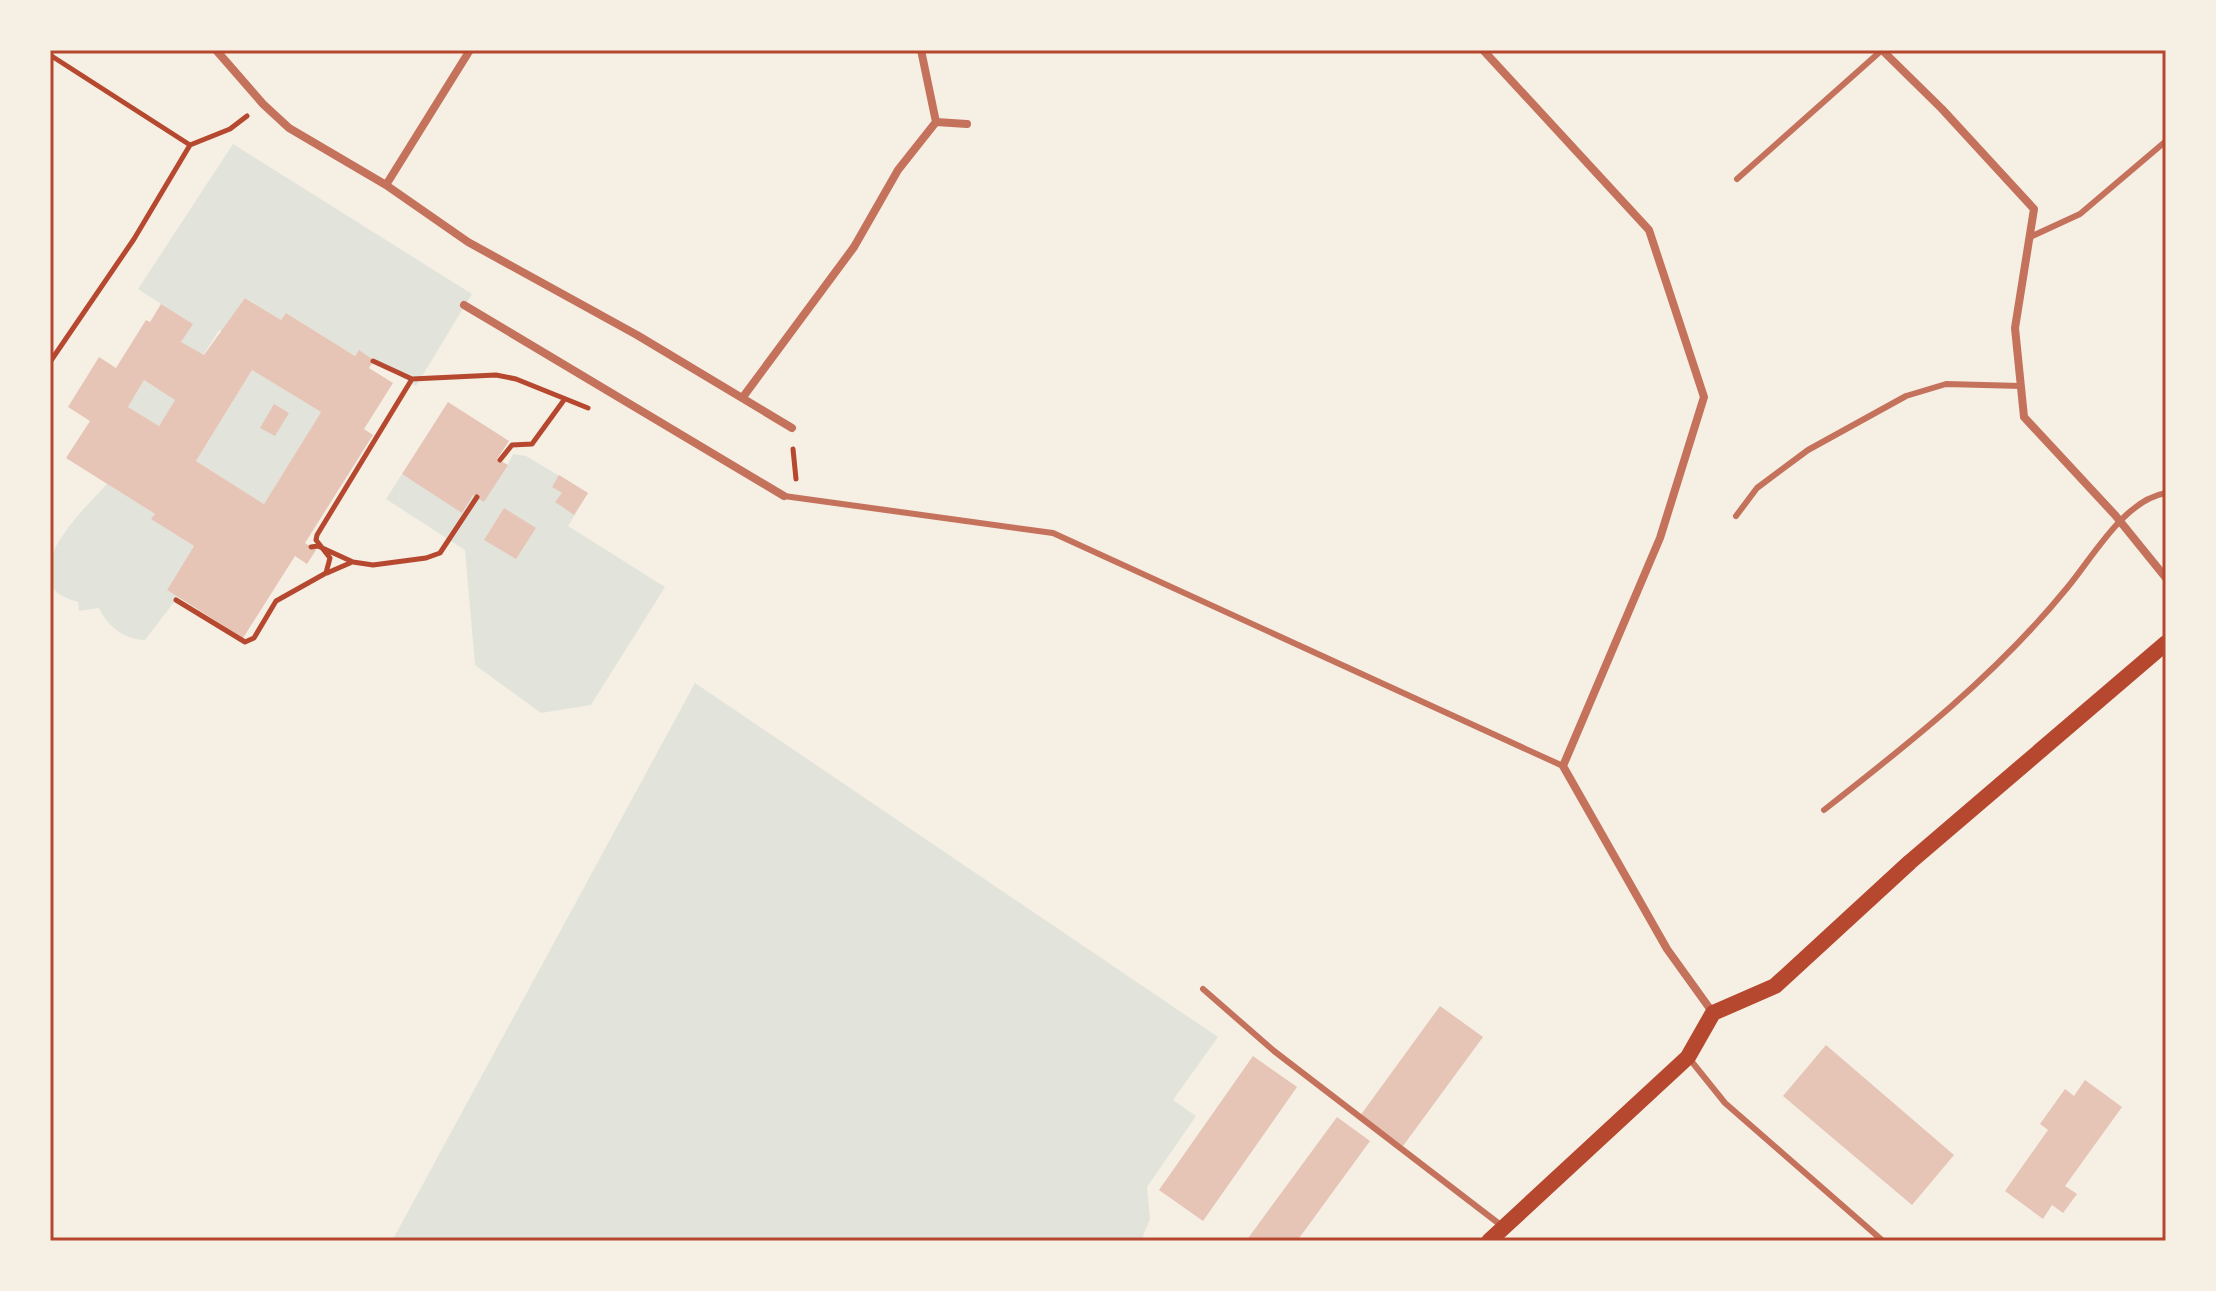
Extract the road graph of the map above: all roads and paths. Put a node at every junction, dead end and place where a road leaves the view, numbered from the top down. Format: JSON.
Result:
{"nodes":[{"id":1,"x":216,"y":50,"type":"edge"},
{"id":2,"x":470,"y":50,"type":"edge"},
{"id":3,"x":921,"y":50,"type":"edge"},
{"id":4,"x":1483,"y":50,"type":"edge"},
{"id":5,"x":1882,"y":50,"type":"edge"},
{"id":6,"x":50,"y":55,"type":"edge"},
{"id":7,"x":263,"y":104,"type":"junction"},
{"id":8,"x":936,"y":122,"type":"junction"},
{"id":9,"x":967,"y":124,"type":"dead end"},
{"id":10,"x":2166,"y":141,"type":"edge"},
{"id":11,"x":190,"y":145,"type":"junction"},
{"id":12,"x":1737,"y":179,"type":"dead end"},
{"id":13,"x":386,"y":185,"type":"junction"},
{"id":14,"x":2030,"y":237,"type":"junction"},
{"id":15,"x":464,"y":305,"type":"dead end"},
{"id":16,"x":373,"y":361,"type":"dead end"},
{"id":17,"x":50,"y":362,"type":"edge"},
{"id":18,"x":412,"y":379,"type":"junction"},
{"id":19,"x":2021,"y":386,"type":"junction"},
{"id":20,"x":743,"y":397,"type":"junction"},
{"id":21,"x":564,"y":399,"type":"junction"},
{"id":22,"x":602,"y":412,"type":"dead end"},
{"id":23,"x":792,"y":428,"type":"joint"},
{"id":24,"x":500,"y":460,"type":"dead end"},
{"id":25,"x":2166,"y":493,"type":"edge"},
{"id":26,"x":784,"y":496,"type":"joint"},
{"id":27,"x":477,"y":497,"type":"dead end"},
{"id":28,"x":799,"y":500,"type":"junction"},
{"id":29,"x":1736,"y":516,"type":"dead end"},
{"id":30,"x":2121,"y":523,"type":"junction"},
{"id":31,"x":311,"y":547,"type":"dead end"},
{"id":32,"x":322,"y":548,"type":"junction"},
{"id":33,"x":353,"y":562,"type":"junction"},
{"id":34,"x":326,"y":573,"type":"junction"},
{"id":35,"x":2166,"y":578,"type":"edge"},
{"id":36,"x":176,"y":600,"type":"dead end"},
{"id":37,"x":2166,"y":643,"type":"edge"},
{"id":38,"x":1563,"y":766,"type":"junction"},
{"id":39,"x":1824,"y":810,"type":"dead end"},
{"id":40,"x":1203,"y":989,"type":"dead end"},
{"id":41,"x":1713,"y":1013,"type":"junction"},
{"id":42,"x":1688,"y":1057,"type":"junction"},
{"id":43,"x":1502,"y":1226,"type":"junction"},
{"id":44,"x":1489,"y":1241,"type":"edge"},
{"id":45,"x":1883,"y":1241,"type":"edge"}],
"edges":[{"from":1,"to":7,"type":"street"},
{"from":2,"to":13,"type":"street"},
{"from":3,"to":8,"type":"street"},
{"from":4,"to":38,"type":"street"},
{"from":5,"to":12,"type":"lane"},
{"from":5,"to":14,"type":"street"},
{"from":6,"to":11,"type":"path"},
{"from":7,"to":11,"type":"path"},
{"from":7,"to":13,"type":"street"},
{"from":8,"to":9,"type":"street"},
{"from":8,"to":20,"type":"street"},
{"from":10,"to":14,"type":"lane"},
{"from":11,"to":17,"type":"path"},
{"from":13,"to":20,"type":"street"},
{"from":14,"to":19,"type":"street"},
{"from":15,"to":26,"type":"street"},
{"from":16,"to":18,"type":"path"},
{"from":18,"to":21,"type":"path"},
{"from":18,"to":32,"type":"path"},
{"from":19,"to":29,"type":"lane"},
{"from":19,"to":30,"type":"street"},
{"from":20,"to":23,"type":"street"},
{"from":21,"to":22,"type":"path"},
{"from":21,"to":24,"type":"path"},
{"from":23,"to":28,"type":"path"},
{"from":25,"to":30,"type":"lane"},
{"from":26,"to":28,"type":"lane"},
{"from":27,"to":33,"type":"path"},
{"from":28,"to":38,"type":"lane"},
{"from":30,"to":35,"type":"street"},
{"from":30,"to":39,"type":"lane"},
{"from":31,"to":32,"type":"path"},
{"from":32,"to":33,"type":"path"},
{"from":32,"to":34,"type":"path"},
{"from":33,"to":34,"type":"path"},
{"from":34,"to":36,"type":"path"},
{"from":37,"to":41,"type":"main road"},
{"from":38,"to":41,"type":"street"},
{"from":40,"to":43,"type":"lane"},
{"from":41,"to":42,"type":"main road"},
{"from":42,"to":43,"type":"main road"},
{"from":42,"to":45,"type":"lane"},
{"from":43,"to":44,"type":"main road"}]}
